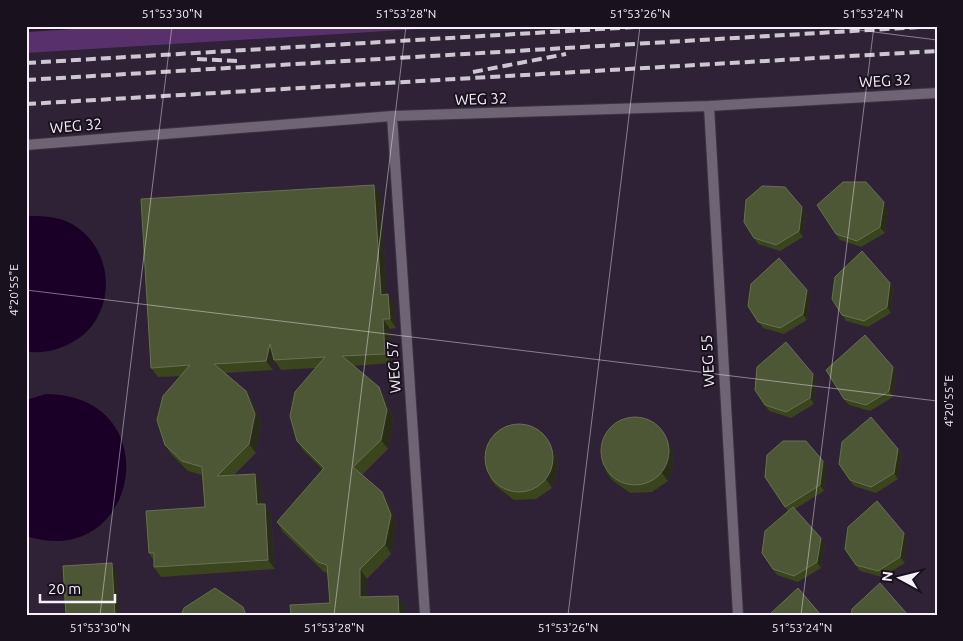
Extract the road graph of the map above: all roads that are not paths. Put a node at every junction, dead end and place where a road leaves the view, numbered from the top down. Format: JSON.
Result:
{"nodes":[{"id":1,"x":937,"y":92,"type":"edge"},
{"id":2,"x":708,"y":106,"type":"junction"},
{"id":3,"x":392,"y":116,"type":"junction"},
{"id":4,"x":26,"y":145,"type":"edge"},
{"id":5,"x":425,"y":615,"type":"edge"},
{"id":6,"x":738,"y":615,"type":"edge"}],
"edges":[{"from":1,"to":2,"type":"lane","name":"WEG 32"},
{"from":2,"to":3,"type":"lane","name":"WEG 32"},
{"from":2,"to":6,"type":"lane","name":"WEG 55"},
{"from":3,"to":4,"type":"lane","name":"WEG 32"},
{"from":3,"to":5,"type":"lane","name":"WEG 57"}]}
